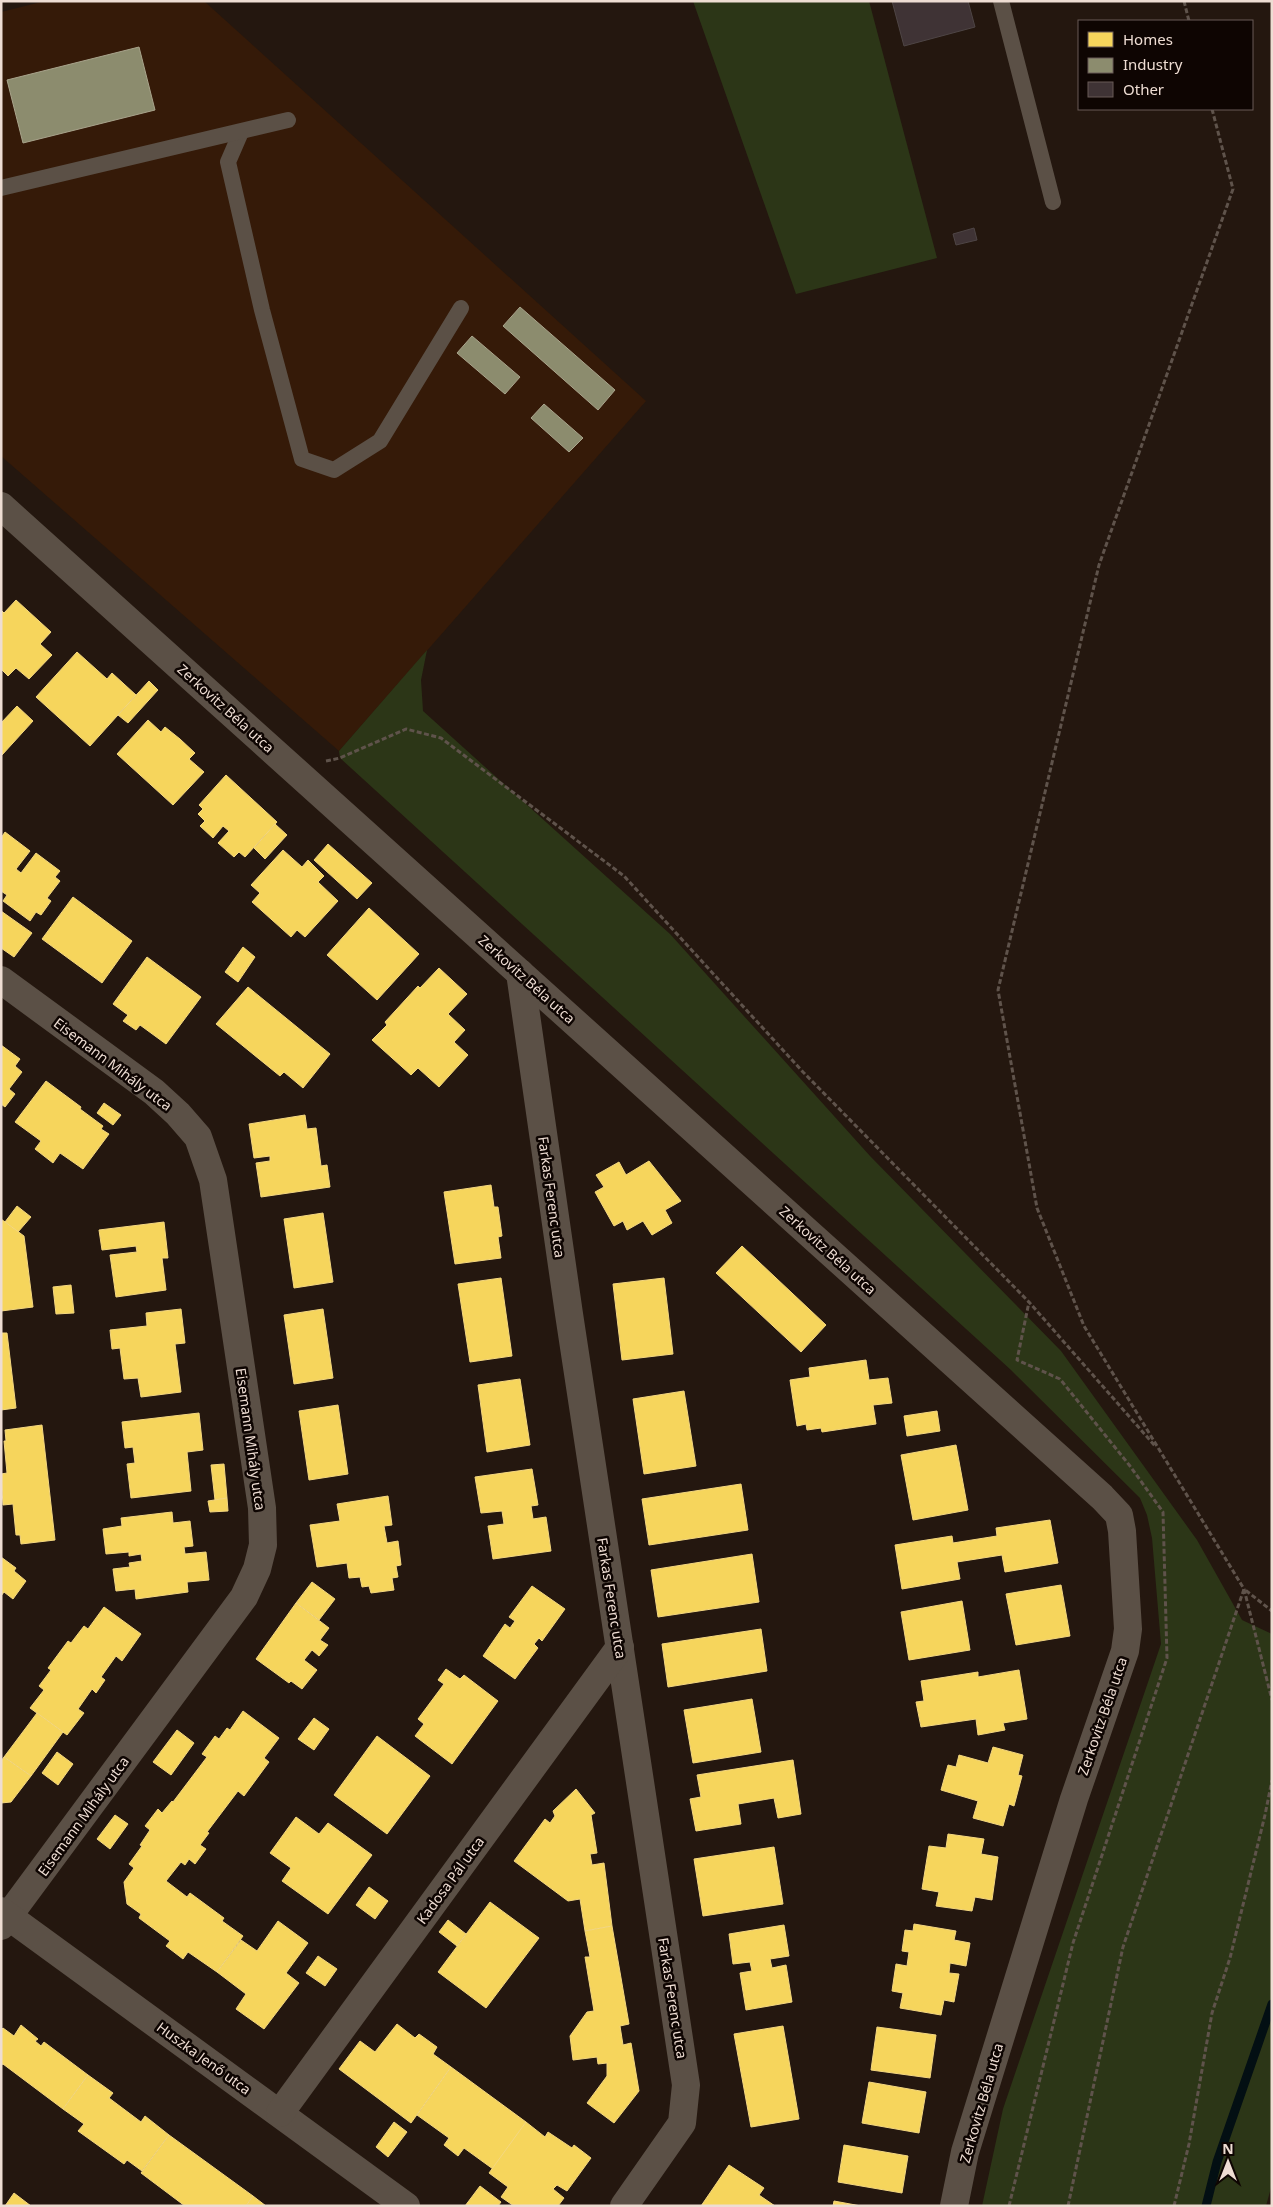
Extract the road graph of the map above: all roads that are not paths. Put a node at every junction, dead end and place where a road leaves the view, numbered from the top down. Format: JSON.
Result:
{"nodes":[{"id":1,"x":1000,"y":1,"type":"edge"},
{"id":2,"x":288,"y":120,"type":"dead end"},
{"id":3,"x":241,"y":132,"type":"junction"},
{"id":4,"x":1,"y":188,"type":"edge"},
{"id":5,"x":1053,"y":202,"type":"dead end"},
{"id":6,"x":461,"y":308,"type":"dead end"},
{"id":7,"x":1,"y":506,"type":"edge"},
{"id":8,"x":520,"y":973,"type":"junction"},
{"id":9,"x":1,"y":980,"type":"edge"},
{"id":10,"x":620,"y":1647,"type":"junction"},
{"id":11,"x":4,"y":1918,"type":"edge"},
{"id":12,"x":280,"y":2113,"type":"junction"},
{"id":13,"x":406,"y":2206,"type":"edge"},
{"id":14,"x":624,"y":2206,"type":"edge"},
{"id":15,"x":954,"y":2206,"type":"edge"}],
"edges":[{"from":1,"to":5,"type":"lane"},
{"from":2,"to":3,"type":"lane"},
{"from":3,"to":4,"type":"lane"},
{"from":3,"to":6,"type":"lane"},
{"from":7,"to":8,"type":"street","name":"Zerkovitz Béla utca"},
{"from":8,"to":10,"type":"street","name":"Farkas Ferenc utca"},
{"from":8,"to":15,"type":"street","name":"Zerkovitz Béla utca"},
{"from":9,"to":11,"type":"street","name":"Eisemann Mihály utca"},
{"from":10,"to":12,"type":"street","name":"Kadosa Pál utca"},
{"from":10,"to":14,"type":"street","name":"Farkas Ferenc utca"},
{"from":11,"to":12,"type":"street","name":"Huszka Jenő utca"},
{"from":12,"to":13,"type":"street","name":"Huszka Jenő utca"}]}
